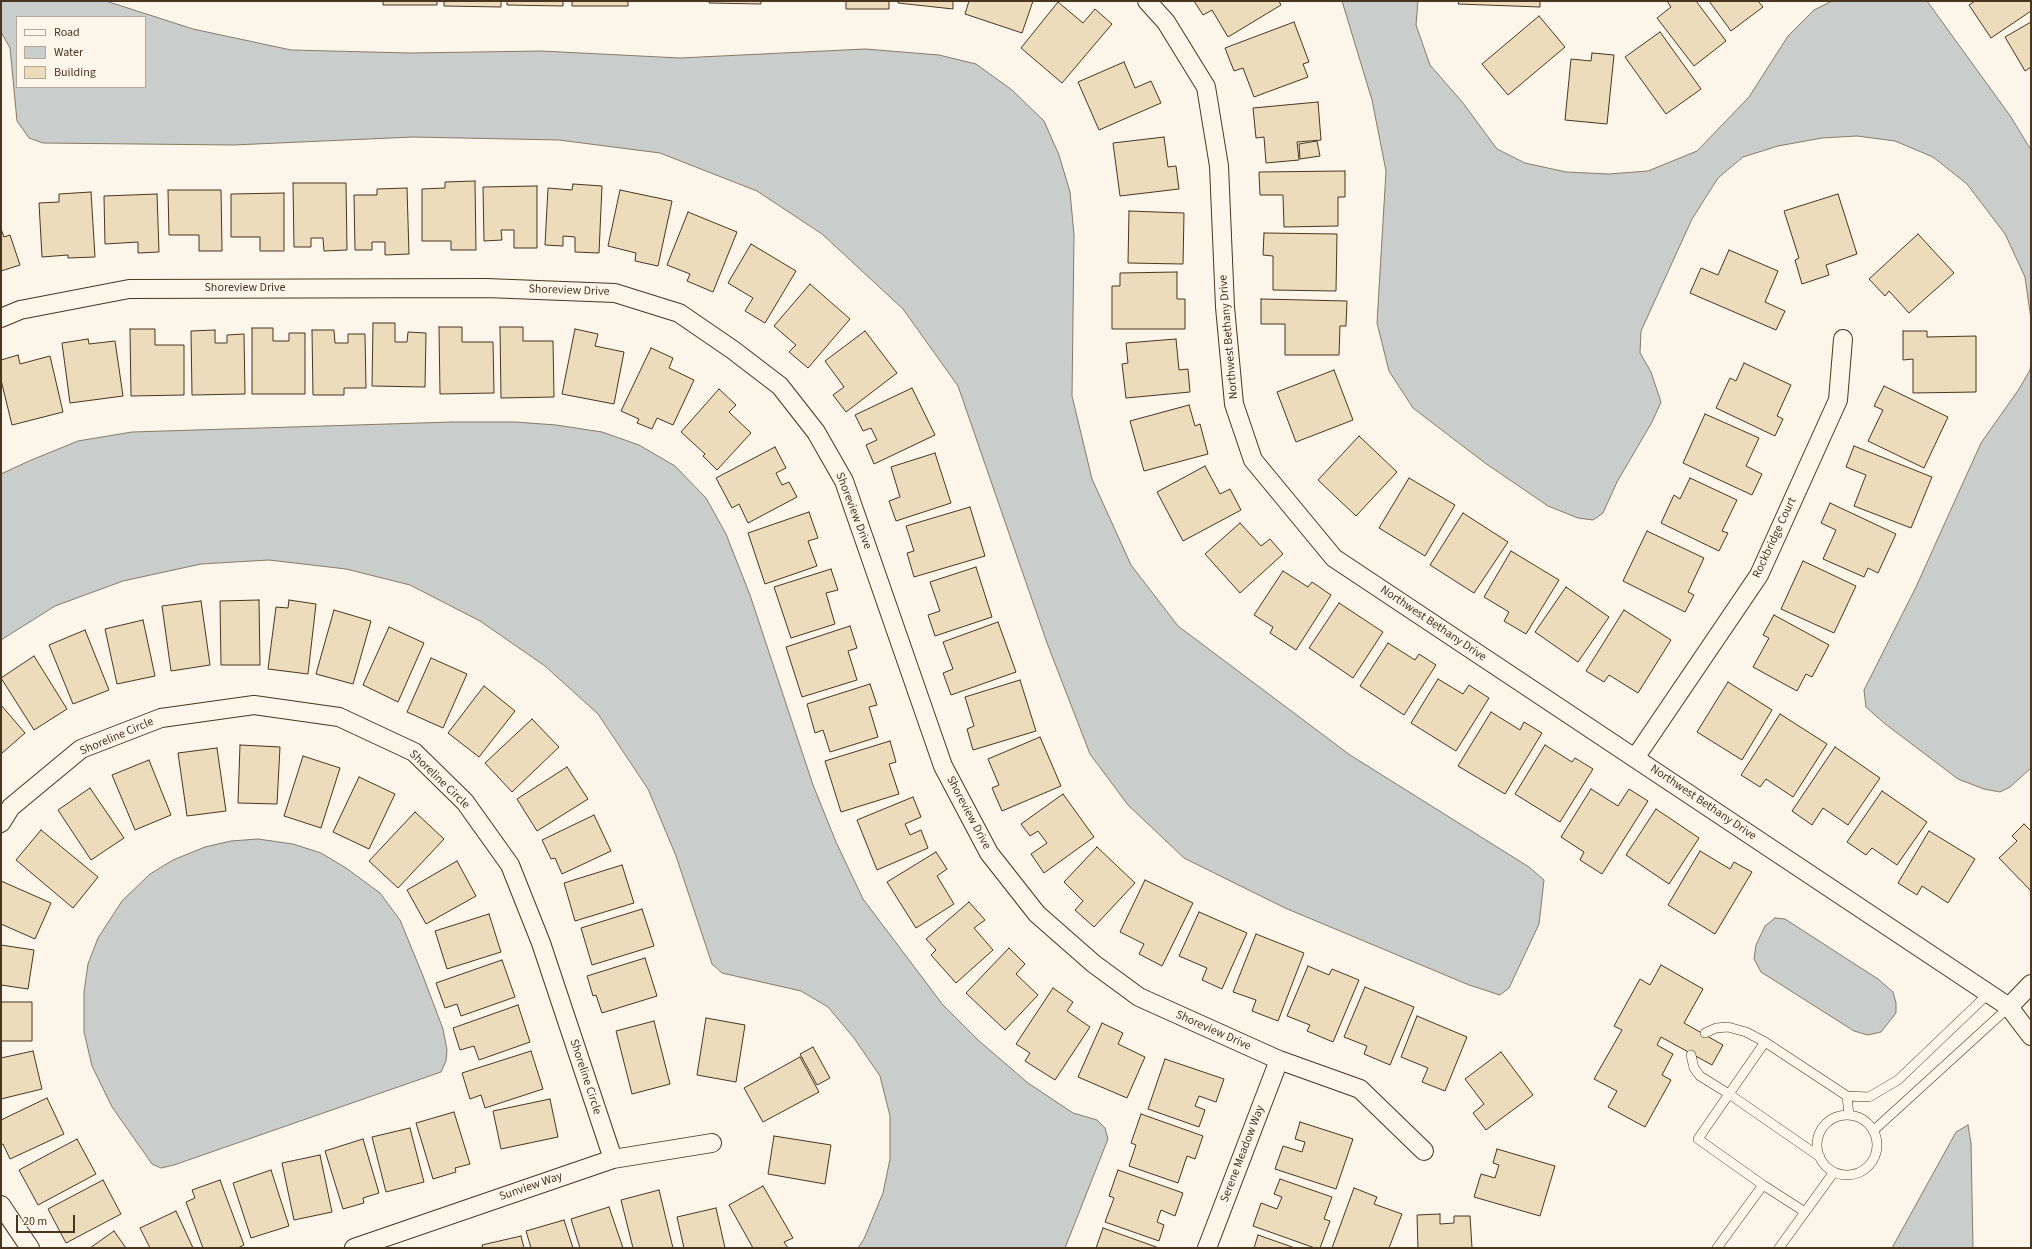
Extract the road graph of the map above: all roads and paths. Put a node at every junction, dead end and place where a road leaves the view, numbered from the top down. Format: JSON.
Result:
{"nodes":[{"id":1,"x":1147,"y":1,"type":"edge"},
{"id":2,"x":1,"y":318,"type":"edge"},
{"id":3,"x":1843,"y":339,"type":"dead end"},
{"id":4,"x":1635,"y":758,"type":"junction"},
{"id":5,"x":1,"y":823,"type":"edge"},
{"id":6,"x":2031,"y":984,"type":"edge"},
{"id":7,"x":1988,"y":994,"type":"junction"},
{"id":8,"x":2009,"y":1007,"type":"junction"},
{"id":9,"x":1705,"y":1033,"type":"dead end"},
{"id":10,"x":2031,"y":1036,"type":"edge"},
{"id":11,"x":1765,"y":1042,"type":"junction"},
{"id":12,"x":1691,"y":1055,"type":"dead end"},
{"id":13,"x":1279,"y":1060,"type":"junction"},
{"id":14,"x":1729,"y":1094,"type":"junction"},
{"id":15,"x":1847,"y":1096,"type":"junction"},
{"id":16,"x":1849,"y":1115,"type":"junction"},
{"id":17,"x":1874,"y":1131,"type":"junction"},
{"id":18,"x":712,"y":1143,"type":"dead end"},
{"id":19,"x":1424,"y":1151,"type":"dead end"},
{"id":20,"x":1820,"y":1157,"type":"junction"},
{"id":21,"x":613,"y":1159,"type":"junction"},
{"id":22,"x":1834,"y":1172,"type":"junction"},
{"id":23,"x":1763,"y":1185,"type":"junction"},
{"id":24,"x":1,"y":1205,"type":"edge"},
{"id":25,"x":1805,"y":1212,"type":"junction"},
{"id":26,"x":30,"y":1248,"type":"edge"},
{"id":27,"x":354,"y":1248,"type":"edge"},
{"id":28,"x":1207,"y":1248,"type":"edge"},
{"id":29,"x":1717,"y":1248,"type":"edge"},
{"id":30,"x":1779,"y":1248,"type":"edge"}],
"edges":[{"from":1,"to":4,"type":"street","name":"Northwest Bethany Drive"},
{"from":2,"to":13,"type":"street","name":"Shoreview Drive"},
{"from":3,"to":4,"type":"street","name":"Rockbridge Court"},
{"from":4,"to":7,"type":"street","name":"Northwest Bethany Drive"},
{"from":5,"to":21,"type":"street","name":"Shoreline Circle"},
{"from":6,"to":8,"type":"street"},
{"from":7,"to":8,"type":"street","name":"Northwest Bethany Drive"},
{"from":7,"to":15,"type":"lane"},
{"from":8,"to":10,"type":"street","name":"Northwest Bethany Drive"},
{"from":8,"to":17,"type":"lane"},
{"from":9,"to":11,"type":"lane"},
{"from":11,"to":14,"type":"lane"},
{"from":11,"to":15,"type":"lane"},
{"from":12,"to":14,"type":"lane"},
{"from":13,"to":19,"type":"street","name":"Shoreview Drive"},
{"from":13,"to":28,"type":"street","name":"Serene Meadow Way"},
{"from":14,"to":20,"type":"lane"},
{"from":14,"to":23,"type":"lane"},
{"from":15,"to":16,"type":"lane"},
{"from":16,"to":17,"type":"lane"},
{"from":16,"to":20,"type":"lane"},
{"from":17,"to":22,"type":"lane"},
{"from":18,"to":21,"type":"street","name":"Sunview Way"},
{"from":20,"to":22,"type":"lane"},
{"from":21,"to":27,"type":"street","name":"Sunview Way"},
{"from":22,"to":25,"type":"lane"},
{"from":23,"to":25,"type":"lane"},
{"from":23,"to":29,"type":"lane"},
{"from":24,"to":26,"type":"street"},
{"from":25,"to":30,"type":"lane"}]}
